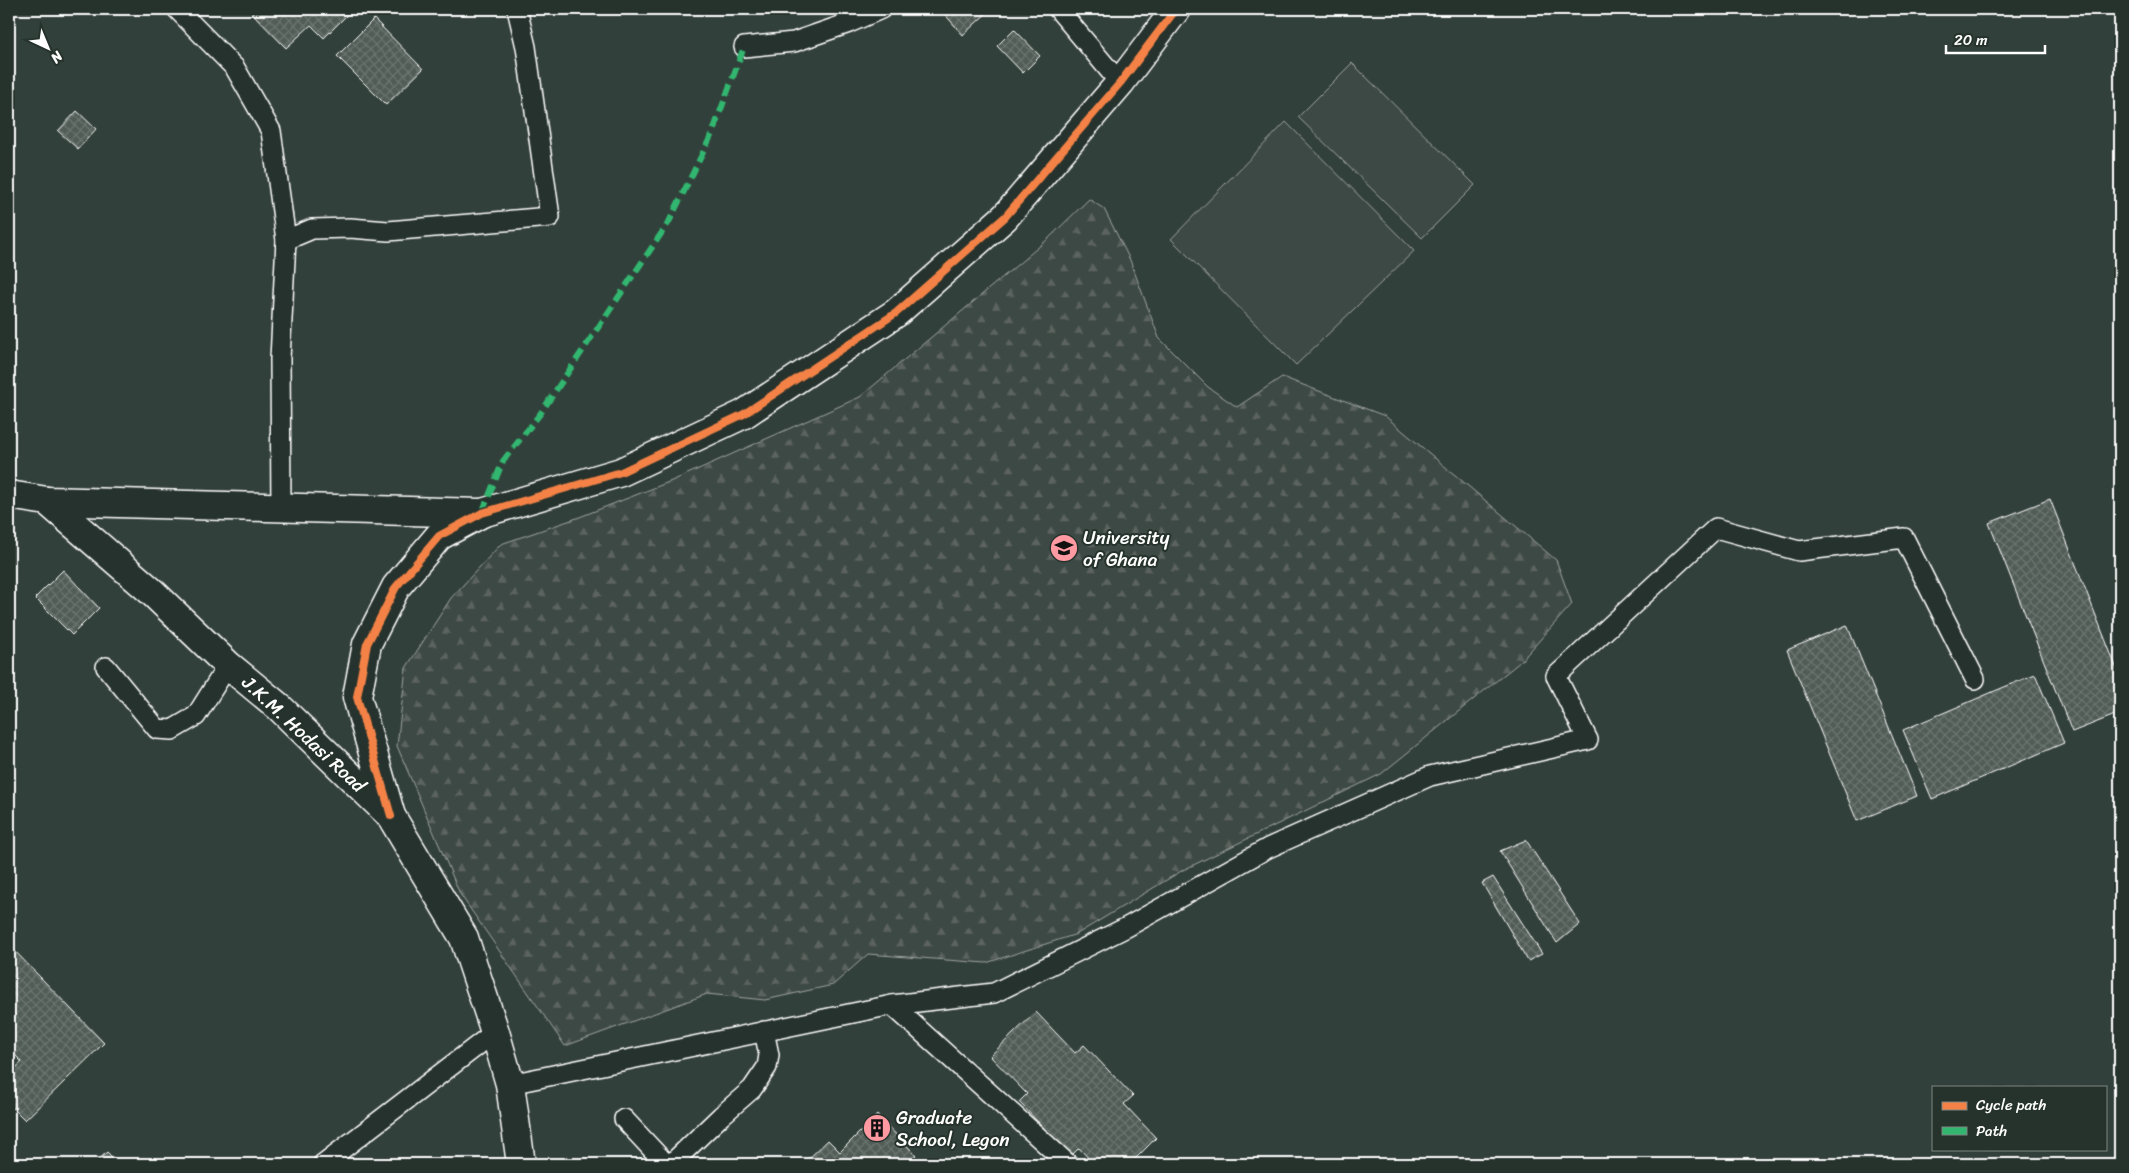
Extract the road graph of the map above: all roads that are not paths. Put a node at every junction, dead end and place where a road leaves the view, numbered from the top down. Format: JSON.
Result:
{"nodes":[{"id":1,"x":177,"y":9,"type":"edge"},
{"id":2,"x":517,"y":9,"type":"edge"},
{"id":3,"x":881,"y":9,"type":"edge"},
{"id":4,"x":1058,"y":9,"type":"edge"},
{"id":5,"x":1176,"y":9,"type":"edge"},
{"id":6,"x":744,"y":47,"type":"dead end"},
{"id":7,"x":1120,"y":83,"type":"junction"},
{"id":8,"x":286,"y":240,"type":"junction"},
{"id":9,"x":9,"y":495,"type":"edge"},
{"id":10,"x":47,"y":501,"type":"junction"},
{"id":11,"x":281,"y":508,"type":"junction"},
{"id":12,"x":482,"y":513,"type":"junction"},
{"id":13,"x":228,"y":665,"type":"junction"},
{"id":14,"x":106,"y":667,"type":"dead end"},
{"id":15,"x":1975,"y":679,"type":"dead end"},
{"id":16,"x":391,"y":816,"type":"junction"},
{"id":17,"x":892,"y":1005,"type":"junction"},
{"id":18,"x":764,"y":1031,"type":"junction"},
{"id":19,"x":495,"y":1032,"type":"junction"},
{"id":20,"x":510,"y":1084,"type":"junction"},
{"id":21,"x":624,"y":1119,"type":"dead end"},
{"id":22,"x":323,"y":1164,"type":"edge"},
{"id":23,"x":521,"y":1164,"type":"edge"},
{"id":24,"x":666,"y":1164,"type":"edge"},
{"id":25,"x":670,"y":1164,"type":"edge"},
{"id":26,"x":1068,"y":1164,"type":"edge"}],
"edges":[{"from":1,"to":8,"type":"lane"},
{"from":2,"to":8,"type":"lane"},
{"from":3,"to":6,"type":"lane"},
{"from":4,"to":7,"type":"lane"},
{"from":5,"to":7,"type":"street"},
{"from":7,"to":12,"type":"street"},
{"from":8,"to":11,"type":"lane"},
{"from":9,"to":10,"type":"street"},
{"from":10,"to":11,"type":"street"},
{"from":10,"to":13,"type":"street","name":"J.K.M. Hodasi Road"},
{"from":11,"to":12,"type":"street"},
{"from":12,"to":16,"type":"street"},
{"from":13,"to":14,"type":"lane"},
{"from":13,"to":16,"type":"street","name":"J.K.M. Hodasi Road"},
{"from":15,"to":17,"type":"lane"},
{"from":16,"to":19,"type":"street","name":"J.K.M. Hodasi Road"},
{"from":17,"to":18,"type":"lane"},
{"from":17,"to":26,"type":"lane"},
{"from":18,"to":20,"type":"lane"},
{"from":18,"to":25,"type":"lane"},
{"from":19,"to":20,"type":"street","name":"J.K.M. Hodasi Road"},
{"from":19,"to":22,"type":"lane"},
{"from":20,"to":23,"type":"street","name":"J.K.M. Hodasi Road"},
{"from":21,"to":24,"type":"lane"}]}
